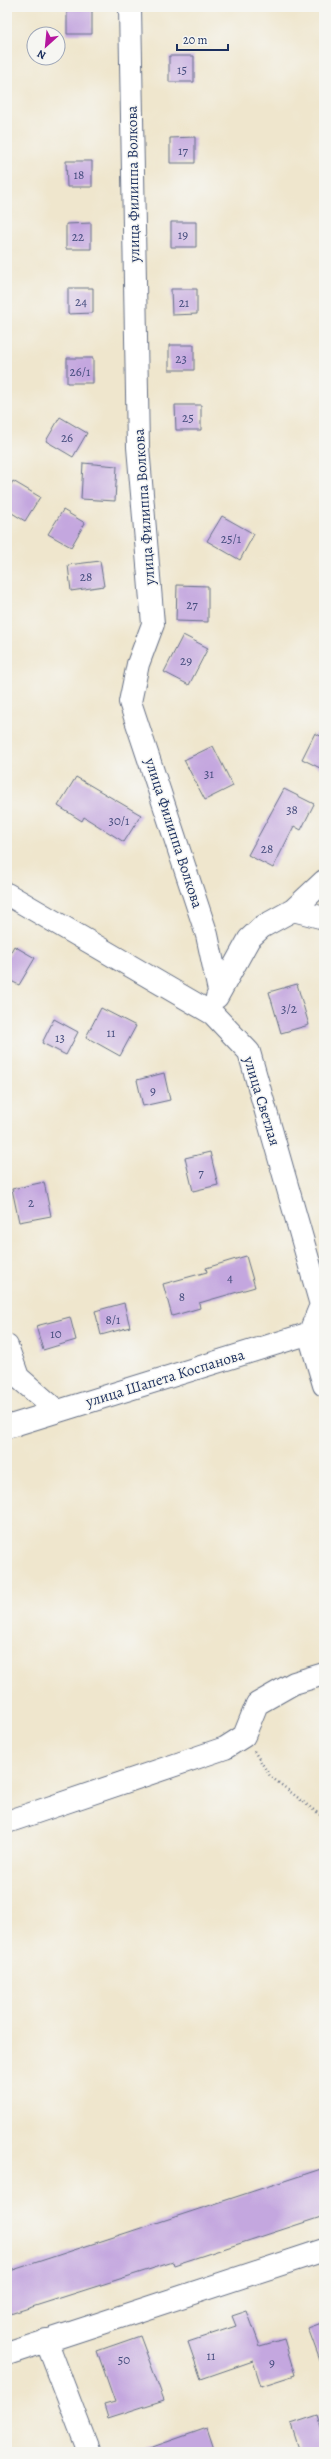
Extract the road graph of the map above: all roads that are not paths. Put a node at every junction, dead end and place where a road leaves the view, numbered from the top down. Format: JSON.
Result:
{"nodes":[{"id":1,"x":130,"y":7,"type":"edge"},
{"id":2,"x":324,"y":880,"type":"edge"},
{"id":3,"x":7,"y":894,"type":"edge"},
{"id":4,"x":293,"y":910,"type":"junction"},
{"id":5,"x":324,"y":918,"type":"edge"},
{"id":6,"x":219,"y":991,"type":"junction"},
{"id":7,"x":213,"y":1014,"type":"junction"},
{"id":8,"x":316,"y":1331,"type":"edge"},
{"id":9,"x":7,"y":1346,"type":"edge"},
{"id":10,"x":324,"y":1385,"type":"edge"},
{"id":11,"x":57,"y":1411,"type":"junction"},
{"id":12,"x":7,"y":1427,"type":"edge"},
{"id":13,"x":324,"y":1674,"type":"edge"},
{"id":14,"x":7,"y":1822,"type":"edge"},
{"id":15,"x":324,"y":2250,"type":"edge"},
{"id":16,"x":46,"y":2340,"type":"junction"},
{"id":17,"x":7,"y":2354,"type":"edge"},
{"id":18,"x":89,"y":2452,"type":"edge"}],
"edges":[{"from":1,"to":6,"type":"street","name":"улица Филиппа Волкова"},
{"from":2,"to":4,"type":"street"},
{"from":3,"to":7,"type":"street","name":"улица Светлая"},
{"from":4,"to":5,"type":"street"},
{"from":4,"to":6,"type":"street"},
{"from":6,"to":7,"type":"street"},
{"from":7,"to":8,"type":"street","name":"улица Светлая"},
{"from":8,"to":10,"type":"street"},
{"from":8,"to":11,"type":"street","name":"улица Шапета Коспанова"},
{"from":9,"to":11,"type":"street"},
{"from":11,"to":12,"type":"street","name":"улица Шапета Коспанова"},
{"from":13,"to":14,"type":"street"},
{"from":15,"to":16,"type":"street"},
{"from":16,"to":17,"type":"street"},
{"from":16,"to":18,"type":"street"}]}
